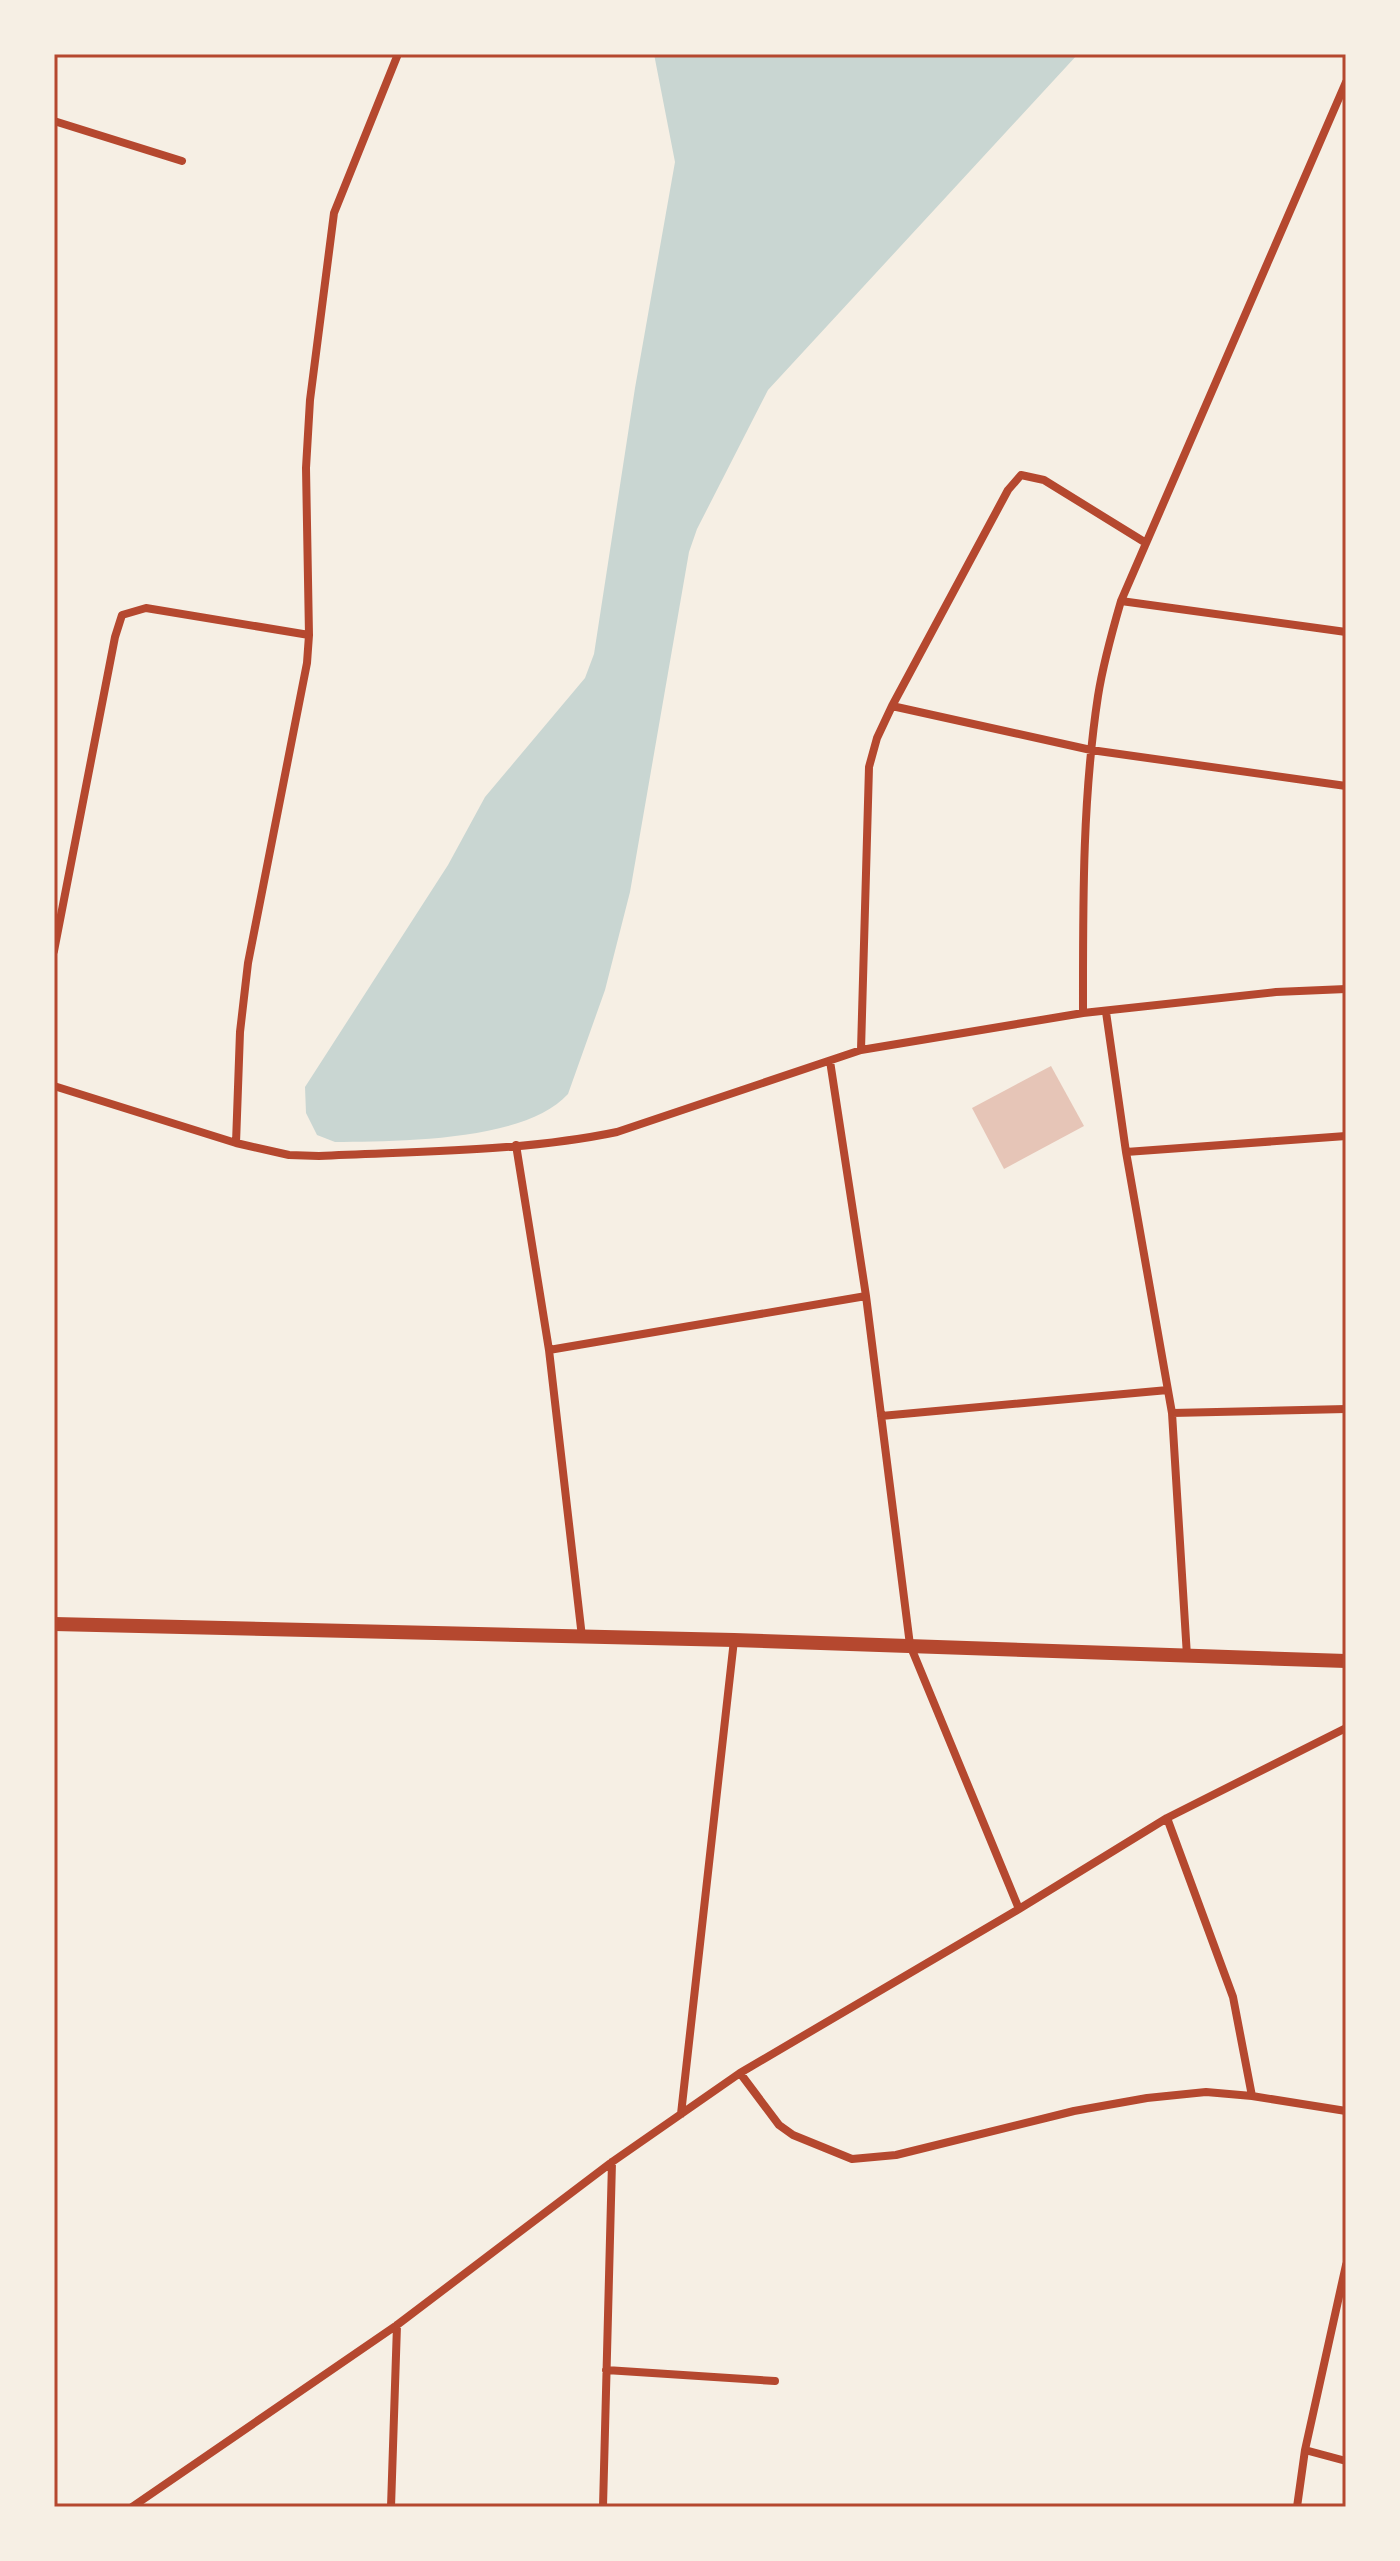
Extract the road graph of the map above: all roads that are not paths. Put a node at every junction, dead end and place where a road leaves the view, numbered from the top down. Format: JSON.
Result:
{"nodes":[{"id":1,"x":398,"y":54,"type":"edge"},
{"id":2,"x":1346,"y":84,"type":"edge"},
{"id":3,"x":54,"y":121,"type":"edge"},
{"id":4,"x":182,"y":161,"type":"dead end"},
{"id":5,"x":1146,"y":543,"type":"junction"},
{"id":6,"x":1121,"y":601,"type":"junction"},
{"id":7,"x":1346,"y":632,"type":"edge"},
{"id":8,"x":309,"y":635,"type":"junction"},
{"id":9,"x":892,"y":706,"type":"junction"},
{"id":10,"x":1091,"y":750,"type":"junction"},
{"id":11,"x":1346,"y":786,"type":"edge"},
{"id":12,"x":54,"y":951,"type":"edge"},
{"id":13,"x":1346,"y":989,"type":"edge"},
{"id":14,"x":1106,"y":1012,"type":"junction"},
{"id":15,"x":1083,"y":1013,"type":"junction"},
{"id":16,"x":861,"y":1050,"type":"junction"},
{"id":17,"x":830,"y":1061,"type":"junction"},
{"id":18,"x":54,"y":1086,"type":"edge"},
{"id":19,"x":1346,"y":1136,"type":"edge"},
{"id":20,"x":236,"y":1143,"type":"junction"},
{"id":21,"x":516,"y":1145,"type":"junction"},
{"id":22,"x":1126,"y":1152,"type":"junction"},
{"id":23,"x":866,"y":1296,"type":"junction"},
{"id":24,"x":549,"y":1350,"type":"junction"},
{"id":25,"x":1168,"y":1390,"type":"junction"},
{"id":26,"x":1346,"y":1409,"type":"edge"},
{"id":27,"x":1172,"y":1413,"type":"junction"},
{"id":28,"x":881,"y":1416,"type":"junction"},
{"id":29,"x":54,"y":1624,"type":"edge"},
{"id":30,"x":582,"y":1637,"type":"junction"},
{"id":31,"x":734,"y":1640,"type":"junction"},
{"id":32,"x":910,"y":1645,"type":"junction"},
{"id":33,"x":1187,"y":1656,"type":"junction"},
{"id":34,"x":1346,"y":1661,"type":"edge"},
{"id":35,"x":1346,"y":1728,"type":"edge"},
{"id":36,"x":1167,"y":1818,"type":"junction"},
{"id":37,"x":1019,"y":1909,"type":"junction"},
{"id":38,"x":740,"y":2073,"type":"junction"},
{"id":39,"x":1252,"y":2096,"type":"junction"},
{"id":40,"x":1346,"y":2111,"type":"edge"},
{"id":41,"x":681,"y":2114,"type":"junction"},
{"id":42,"x":612,"y":2162,"type":"junction"},
{"id":43,"x":1346,"y":2265,"type":"edge"},
{"id":44,"x":397,"y":2325,"type":"junction"},
{"id":45,"x":606,"y":2370,"type":"junction"},
{"id":46,"x":775,"y":2381,"type":"dead end"},
{"id":47,"x":1305,"y":2450,"type":"junction"},
{"id":48,"x":1346,"y":2461,"type":"edge"},
{"id":49,"x":132,"y":2507,"type":"edge"},
{"id":50,"x":391,"y":2507,"type":"edge"},
{"id":51,"x":603,"y":2507,"type":"edge"},
{"id":52,"x":1297,"y":2507,"type":"edge"}],
"edges":[{"from":1,"to":8,"type":"street"},
{"from":2,"to":5,"type":"street"},
{"from":3,"to":4,"type":"street"},
{"from":5,"to":6,"type":"street"},
{"from":5,"to":9,"type":"street"},
{"from":6,"to":7,"type":"street"},
{"from":6,"to":10,"type":"street"},
{"from":8,"to":12,"type":"street"},
{"from":8,"to":20,"type":"street"},
{"from":9,"to":10,"type":"street"},
{"from":9,"to":16,"type":"street"},
{"from":10,"to":11,"type":"street"},
{"from":10,"to":15,"type":"street"},
{"from":13,"to":14,"type":"street"},
{"from":14,"to":15,"type":"street"},
{"from":14,"to":22,"type":"street"},
{"from":15,"to":16,"type":"street"},
{"from":16,"to":17,"type":"street"},
{"from":17,"to":21,"type":"street"},
{"from":17,"to":23,"type":"street"},
{"from":18,"to":20,"type":"street"},
{"from":19,"to":22,"type":"street"},
{"from":20,"to":21,"type":"street"},
{"from":21,"to":24,"type":"street"},
{"from":22,"to":25,"type":"street"},
{"from":23,"to":24,"type":"street"},
{"from":23,"to":28,"type":"street"},
{"from":24,"to":30,"type":"street"},
{"from":25,"to":27,"type":"street"},
{"from":25,"to":28,"type":"street"},
{"from":26,"to":27,"type":"street"},
{"from":27,"to":33,"type":"street"},
{"from":28,"to":32,"type":"street"},
{"from":29,"to":30,"type":"street"},
{"from":30,"to":31,"type":"street"},
{"from":31,"to":32,"type":"street"},
{"from":31,"to":41,"type":"street"},
{"from":32,"to":33,"type":"street"},
{"from":32,"to":37,"type":"street"},
{"from":33,"to":34,"type":"street"},
{"from":35,"to":36,"type":"street"},
{"from":36,"to":37,"type":"street"},
{"from":36,"to":39,"type":"street"},
{"from":37,"to":38,"type":"street"},
{"from":38,"to":39,"type":"street"},
{"from":38,"to":41,"type":"street"},
{"from":39,"to":40,"type":"street"},
{"from":41,"to":42,"type":"street"},
{"from":42,"to":44,"type":"street"},
{"from":42,"to":45,"type":"street"},
{"from":43,"to":47,"type":"street"},
{"from":44,"to":49,"type":"street"},
{"from":44,"to":50,"type":"street"},
{"from":45,"to":46,"type":"street"},
{"from":45,"to":51,"type":"street"},
{"from":47,"to":48,"type":"street"},
{"from":47,"to":52,"type":"street"}]}
